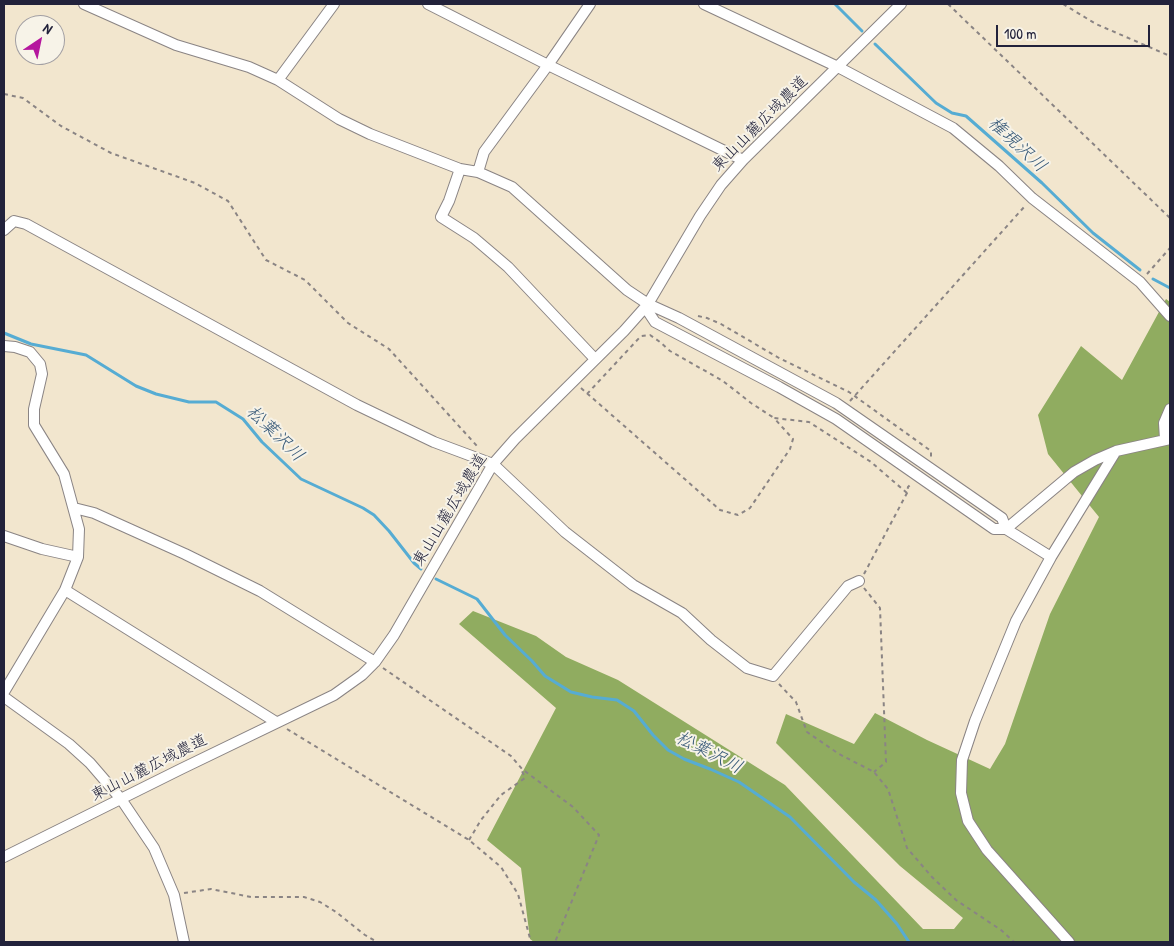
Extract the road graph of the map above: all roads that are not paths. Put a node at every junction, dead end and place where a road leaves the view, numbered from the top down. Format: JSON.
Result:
{"nodes":[{"id":1,"x":84,"y":4,"type":"edge"},
{"id":2,"x":334,"y":4,"type":"edge"},
{"id":3,"x":428,"y":4,"type":"edge"},
{"id":4,"x":590,"y":4,"type":"edge"},
{"id":5,"x":704,"y":4,"type":"edge"},
{"id":6,"x":901,"y":4,"type":"edge"},
{"id":7,"x":548,"y":65,"type":"junction"},
{"id":8,"x":838,"y":67,"type":"junction"},
{"id":9,"x":278,"y":80,"type":"junction"},
{"id":10,"x":743,"y":160,"type":"junction"},
{"id":11,"x":460,"y":169,"type":"junction"},
{"id":12,"x":478,"y":172,"type":"junction"},
{"id":13,"x":4,"y":230,"type":"edge"},
{"id":14,"x":646,"y":306,"type":"junction"},
{"id":15,"x":1170,"y":316,"type":"edge"},
{"id":16,"x":4,"y":346,"type":"edge"},
{"id":17,"x":595,"y":359,"type":"junction"},
{"id":18,"x":1170,"y":409,"type":"edge"},
{"id":19,"x":1168,"y":439,"type":"edge"},
{"id":20,"x":1116,"y":451,"type":"junction"},
{"id":21,"x":493,"y":464,"type":"junction"},
{"id":22,"x":74,"y":508,"type":"junction"},
{"id":23,"x":1006,"y":529,"type":"junction"},
{"id":24,"x":4,"y":536,"type":"edge"},
{"id":25,"x":78,"y":557,"type":"junction"},
{"id":26,"x":1051,"y":557,"type":"junction"},
{"id":27,"x":859,"y":581,"type":"road end"},
{"id":28,"x":65,"y":590,"type":"junction"},
{"id":29,"x":375,"y":662,"type":"junction"},
{"id":30,"x":4,"y":692,"type":"edge"},
{"id":31,"x":4,"y":697,"type":"edge"},
{"id":32,"x":276,"y":722,"type":"junction"},
{"id":33,"x":121,"y":799,"type":"junction"},
{"id":34,"x":4,"y":857,"type":"edge"},
{"id":35,"x":184,"y":942,"type":"edge"},
{"id":36,"x":1069,"y":942,"type":"edge"}],
"edges":[{"from":1,"to":9,"type":"street"},
{"from":2,"to":9,"type":"street"},
{"from":3,"to":7,"type":"street"},
{"from":4,"to":7,"type":"street"},
{"from":5,"to":8,"type":"street"},
{"from":6,"to":8,"type":"street","name":"東山山麓広域農道"},
{"from":7,"to":10,"type":"street"},
{"from":7,"to":12,"type":"street"},
{"from":8,"to":10,"type":"street","name":"東山山麓広域農道"},
{"from":8,"to":15,"type":"street"},
{"from":9,"to":11,"type":"street"},
{"from":10,"to":14,"type":"street","name":"東山山麓広域農道"},
{"from":11,"to":12,"type":"street"},
{"from":11,"to":17,"type":"street"},
{"from":12,"to":14,"type":"street"},
{"from":13,"to":21,"type":"street"},
{"from":14,"to":17,"type":"street","name":"東山山麓広域農道"},
{"from":14,"to":23,"type":"street"},
{"from":14,"to":23,"type":"street"},
{"from":16,"to":22,"type":"street"},
{"from":17,"to":21,"type":"street","name":"東山山麓広域農道"},
{"from":18,"to":19,"type":"street"},
{"from":19,"to":20,"type":"street"},
{"from":20,"to":23,"type":"street"},
{"from":20,"to":26,"type":"street"},
{"from":21,"to":27,"type":"street"},
{"from":21,"to":29,"type":"street","name":"東山山麓広域農道"},
{"from":22,"to":25,"type":"street"},
{"from":22,"to":29,"type":"street"},
{"from":23,"to":26,"type":"street"},
{"from":24,"to":25,"type":"street"},
{"from":25,"to":28,"type":"street"},
{"from":26,"to":36,"type":"street"},
{"from":28,"to":30,"type":"street"},
{"from":28,"to":32,"type":"street"},
{"from":29,"to":32,"type":"street","name":"東山山麓広域農道"},
{"from":31,"to":33,"type":"street"},
{"from":32,"to":33,"type":"street","name":"東山山麓広域農道"},
{"from":33,"to":34,"type":"street","name":"東山山麓広域農道"},
{"from":33,"to":35,"type":"street"}]}
